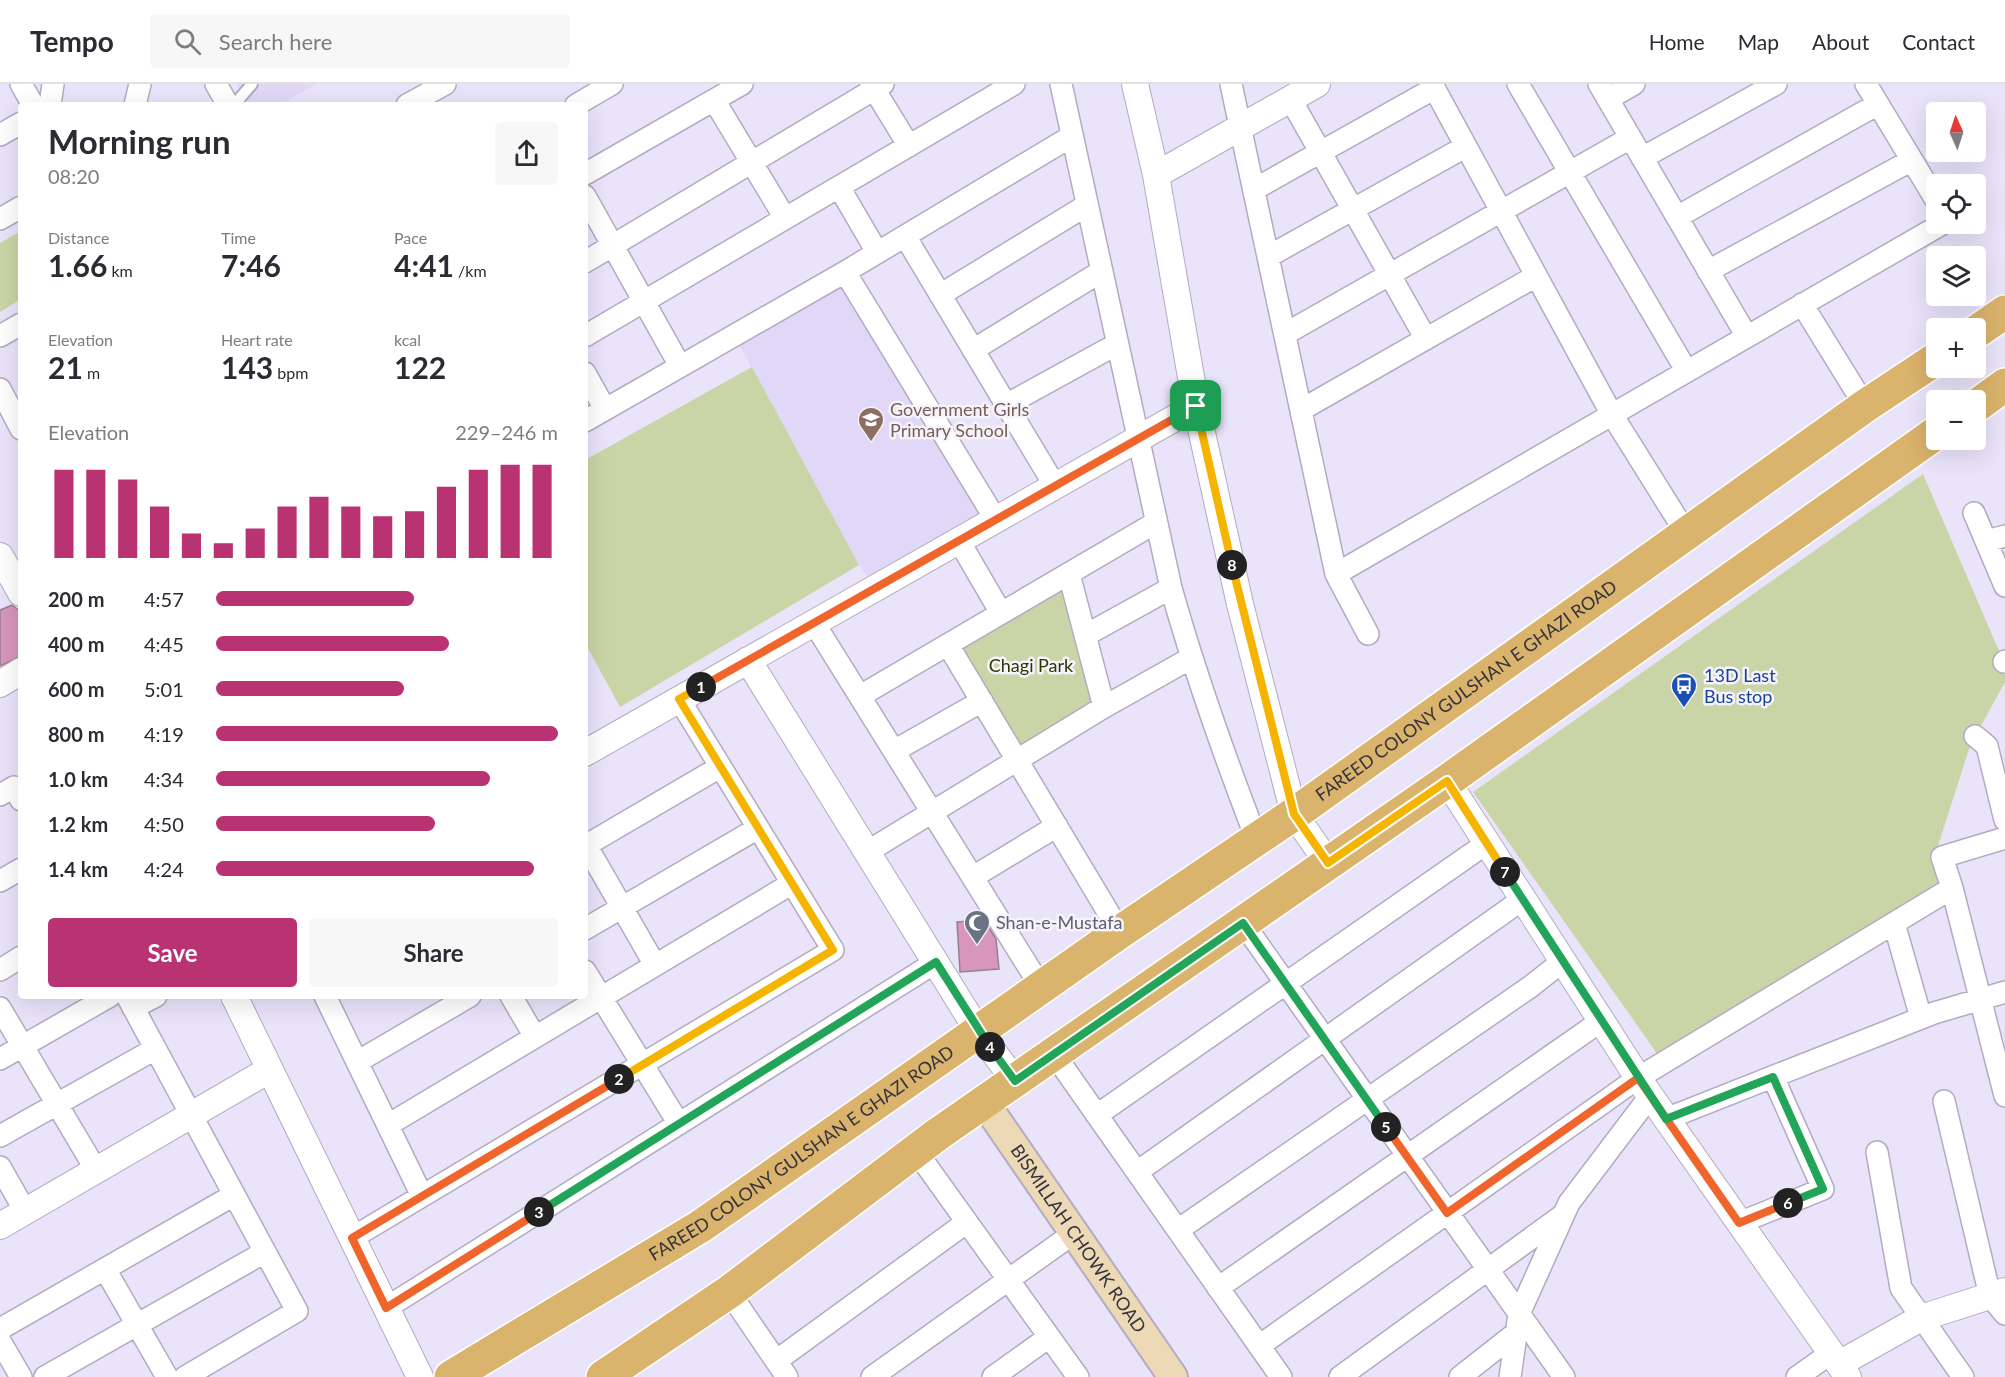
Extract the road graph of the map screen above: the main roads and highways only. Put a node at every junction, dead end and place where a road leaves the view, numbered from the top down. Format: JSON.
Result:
{"nodes":[{"id":1,"x":2005,"y":312,"type":"edge"},
{"id":2,"x":1986,"y":325,"type":"edge"},
{"id":3,"x":1926,"y":366,"type":"edge"},
{"id":4,"x":2005,"y":385,"type":"edge"},
{"id":5,"x":1986,"y":399,"type":"edge"},
{"id":6,"x":1926,"y":440,"type":"edge"},
{"id":7,"x":984,"y":1102,"type":"junction"},
{"id":8,"x":451,"y":1377,"type":"edge"},
{"id":9,"x":603,"y":1377,"type":"edge"},
{"id":10,"x":1173,"y":1377,"type":"edge"}],
"edges":[{"from":1,"to":2,"type":"main road"},
{"from":3,"to":8,"type":"main road","name":"FAREED COLONY GULSHAN E GHAZI ROAD"},
{"from":4,"to":5,"type":"main road"},
{"from":6,"to":7,"type":"main road"},
{"from":7,"to":9,"type":"main road"},
{"from":7,"to":10,"type":"main road","name":"BISMILLAH CHOWK ROAD"}]}
